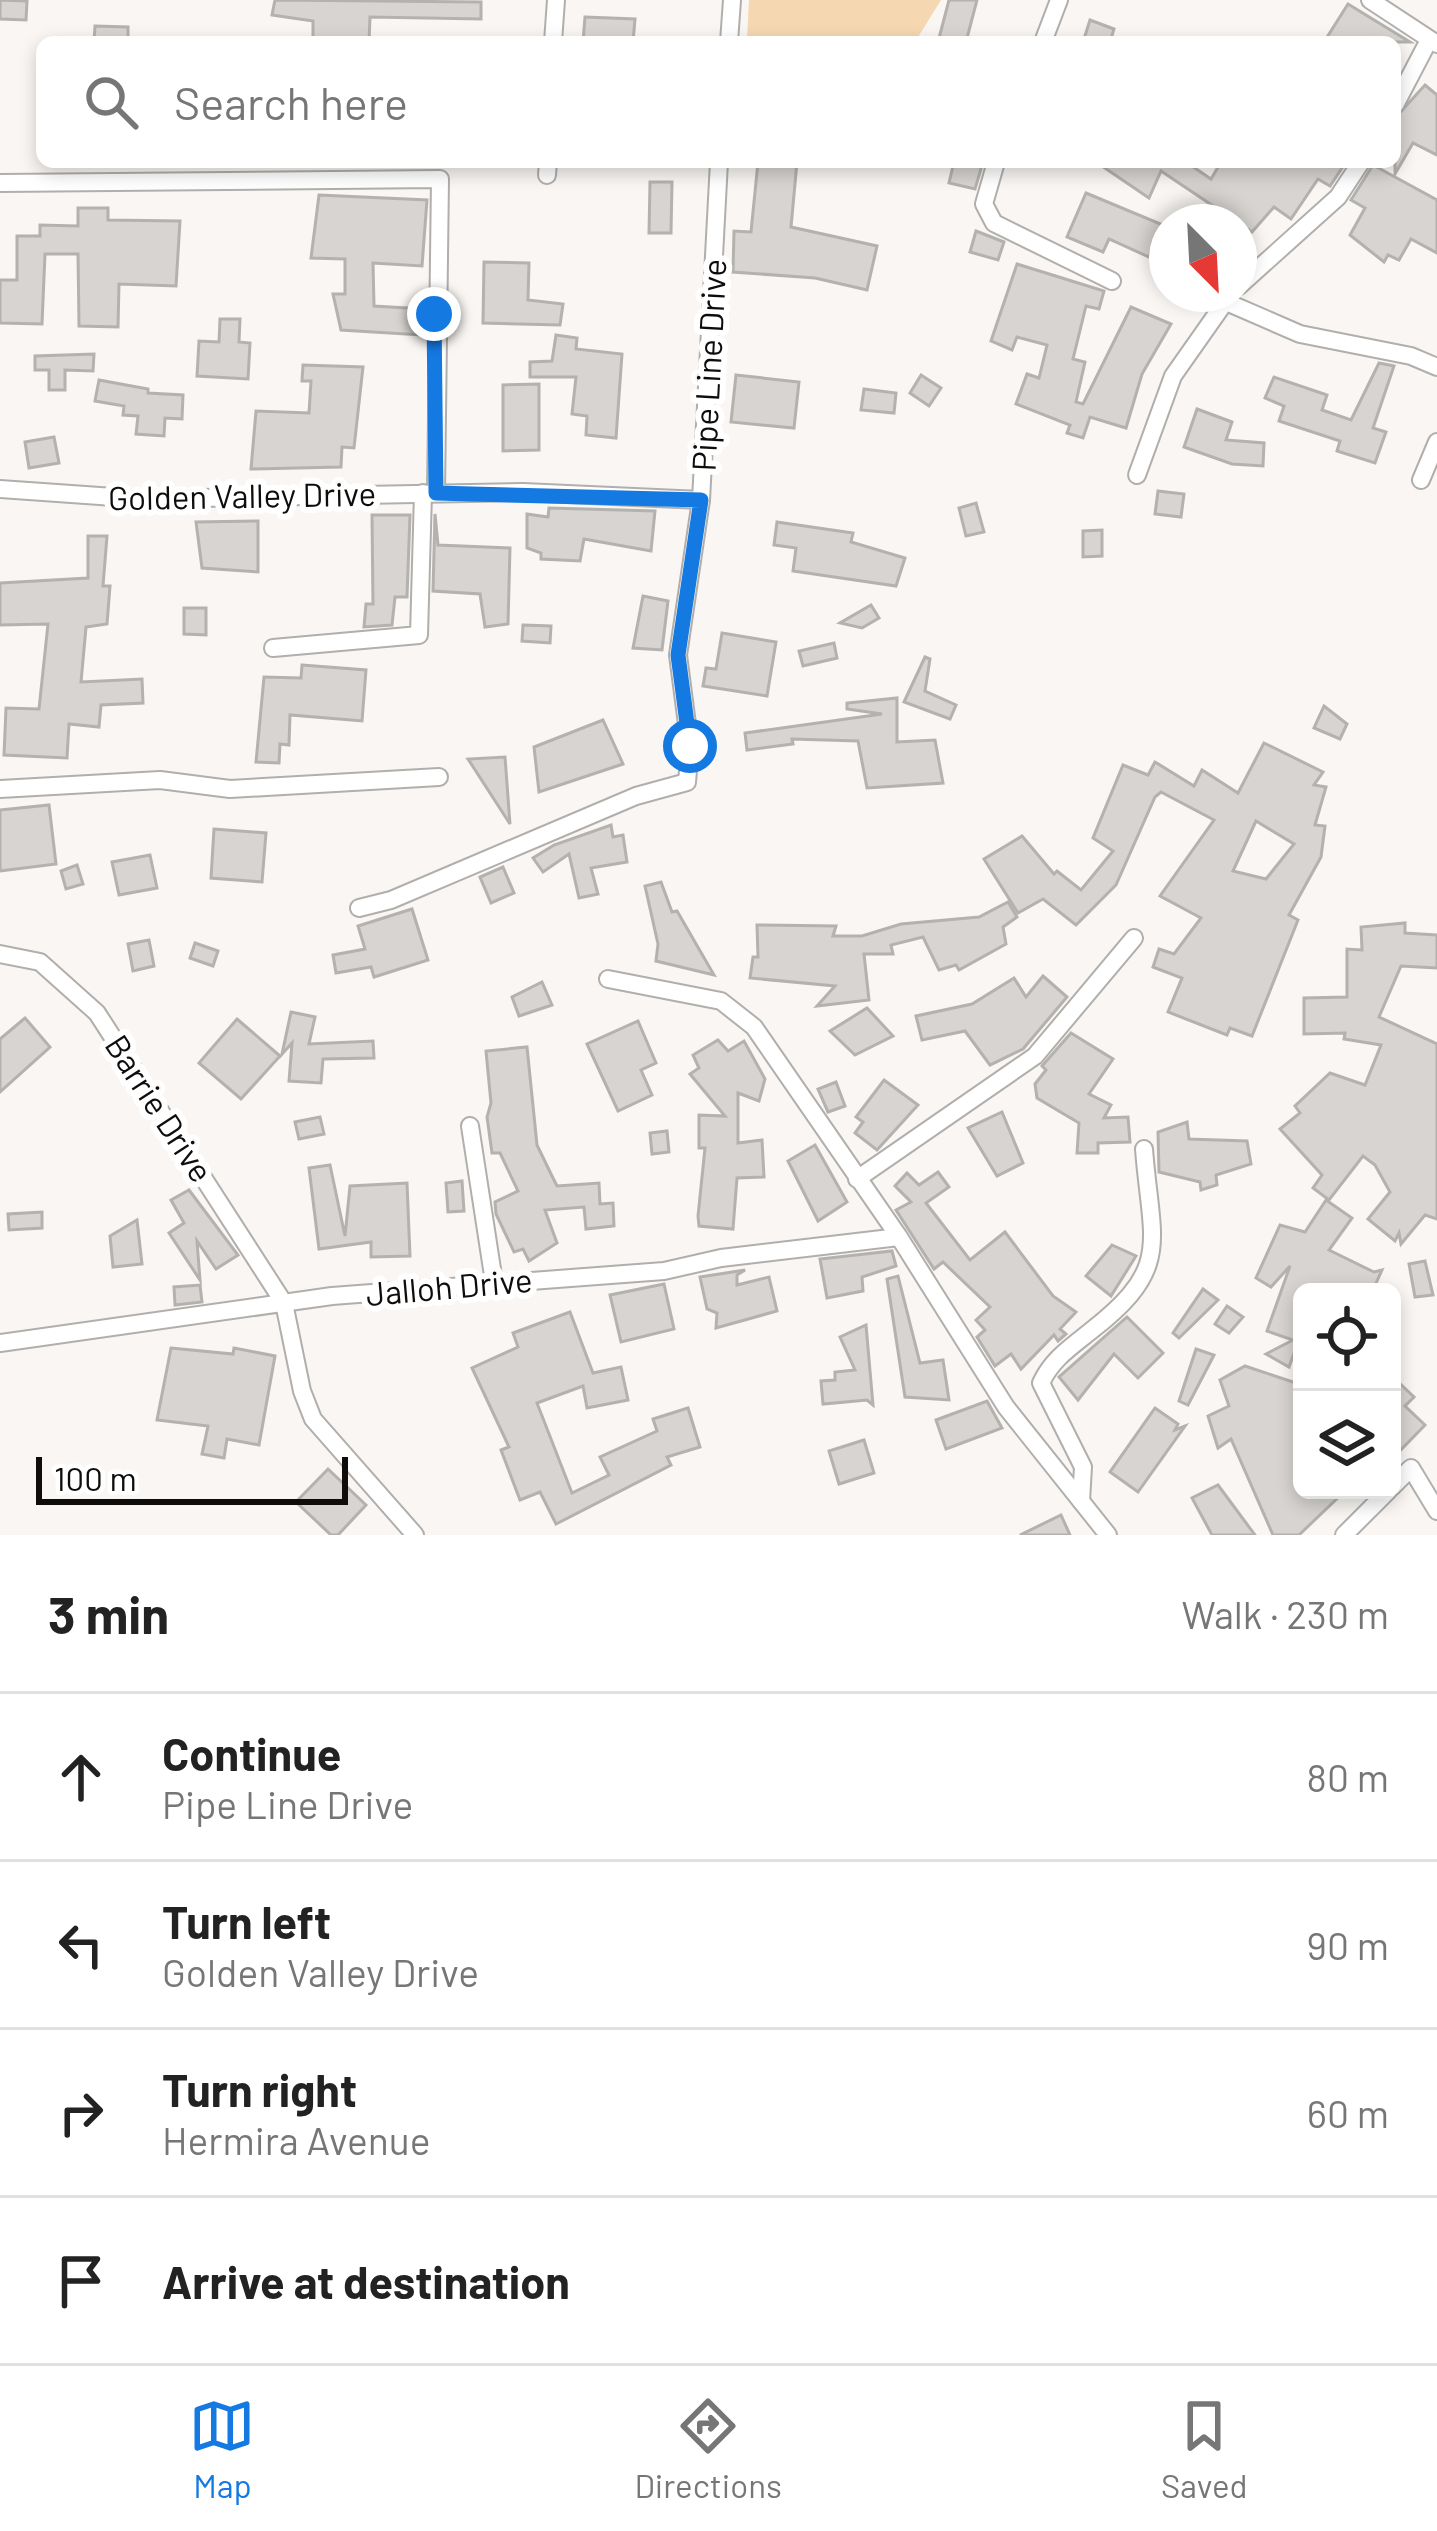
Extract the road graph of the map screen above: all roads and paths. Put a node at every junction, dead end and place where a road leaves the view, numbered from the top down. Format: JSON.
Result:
{"nodes":[{"id":1,"x":556,"y":0,"type":"edge"},
{"id":2,"x":732,"y":0,"type":"edge"},
{"id":3,"x":1059,"y":0,"type":"edge"},
{"id":4,"x":1370,"y":0,"type":"edge"},
{"id":5,"x":554,"y":36,"type":"edge"},
{"id":6,"x":729,"y":36,"type":"edge"},
{"id":7,"x":1045,"y":36,"type":"edge"},
{"id":8,"x":1433,"y":42,"type":"edge"},
{"id":9,"x":1401,"y":96,"type":"edge"},
{"id":10,"x":719,"y":168,"type":"edge"},
{"id":11,"x":993,"y":168,"type":"edge"},
{"id":12,"x":1357,"y":168,"type":"edge"},
{"id":13,"x":0,"y":183,"type":"edge"},
{"id":14,"x":1257,"y":270,"type":"edge"},
{"id":15,"x":1112,"y":281,"type":"dead end"},
{"id":16,"x":1217,"y":312,"type":"edge"},
{"id":17,"x":1257,"y":312,"type":"edge"},
{"id":18,"x":1437,"y":367,"type":"edge"},
{"id":19,"x":1437,"y":442,"type":"edge"},
{"id":20,"x":1137,"y":476,"type":"dead end"},
{"id":21,"x":1421,"y":480,"type":"dead end"},
{"id":22,"x":0,"y":489,"type":"edge"},
{"id":23,"x":430,"y":493,"type":"junction"},
{"id":24,"x":701,"y":500,"type":"junction"},
{"id":25,"x":273,"y":648,"type":"dead end"},
{"id":26,"x":439,"y":777,"type":"dead end"},
{"id":27,"x":0,"y":789,"type":"edge"},
{"id":28,"x":359,"y":908,"type":"dead end"},
{"id":29,"x":1134,"y":938,"type":"dead end"},
{"id":30,"x":0,"y":954,"type":"edge"},
{"id":31,"x":608,"y":979,"type":"dead end"},
{"id":32,"x":470,"y":1126,"type":"dead end"},
{"id":33,"x":1144,"y":1148,"type":"dead end"},
{"id":34,"x":857,"y":1179,"type":"junction"},
{"id":35,"x":899,"y":1237,"type":"junction"},
{"id":36,"x":494,"y":1282,"type":"junction"},
{"id":37,"x":284,"y":1303,"type":"junction"},
{"id":38,"x":0,"y":1343,"type":"edge"},
{"id":39,"x":1401,"y":1478,"type":"edge"},
{"id":40,"x":1379,"y":1499,"type":"edge"},
{"id":41,"x":1081,"y":1501,"type":"junction"},
{"id":42,"x":1437,"y":1511,"type":"edge"},
{"id":43,"x":415,"y":1535,"type":"edge"},
{"id":44,"x":1108,"y":1535,"type":"edge"},
{"id":45,"x":1344,"y":1535,"type":"edge"}],
"edges":[{"from":1,"to":5,"type":"street"},
{"from":2,"to":6,"type":"street"},
{"from":3,"to":7,"type":"street"},
{"from":4,"to":8,"type":"street"},
{"from":8,"to":9,"type":"street"},
{"from":10,"to":24,"type":"street","name":"Pipe Line Drive"},
{"from":11,"to":15,"type":"street"},
{"from":12,"to":14,"type":"street"},
{"from":13,"to":23,"type":"street"},
{"from":16,"to":20,"type":"street"},
{"from":17,"to":18,"type":"street"},
{"from":19,"to":21,"type":"street"},
{"from":22,"to":23,"type":"street","name":"Golden Valley Drive"},
{"from":23,"to":24,"type":"street","name":"Golden Valley Drive"},
{"from":23,"to":25,"type":"street"},
{"from":24,"to":28,"type":"street","name":"Pipe Line Drive"},
{"from":26,"to":27,"type":"street"},
{"from":29,"to":34,"type":"street"},
{"from":30,"to":37,"type":"street","name":"Barrie Drive"},
{"from":31,"to":34,"type":"street"},
{"from":32,"to":36,"type":"street"},
{"from":33,"to":41,"type":"street"},
{"from":34,"to":35,"type":"street"},
{"from":35,"to":36,"type":"street","name":"Jalloh Drive"},
{"from":35,"to":41,"type":"street"},
{"from":36,"to":37,"type":"street","name":"Jalloh Drive"},
{"from":37,"to":38,"type":"street","name":"Jalloh Drive"},
{"from":37,"to":43,"type":"street"},
{"from":39,"to":42,"type":"street"},
{"from":40,"to":45,"type":"street"},
{"from":41,"to":44,"type":"street"}]}
